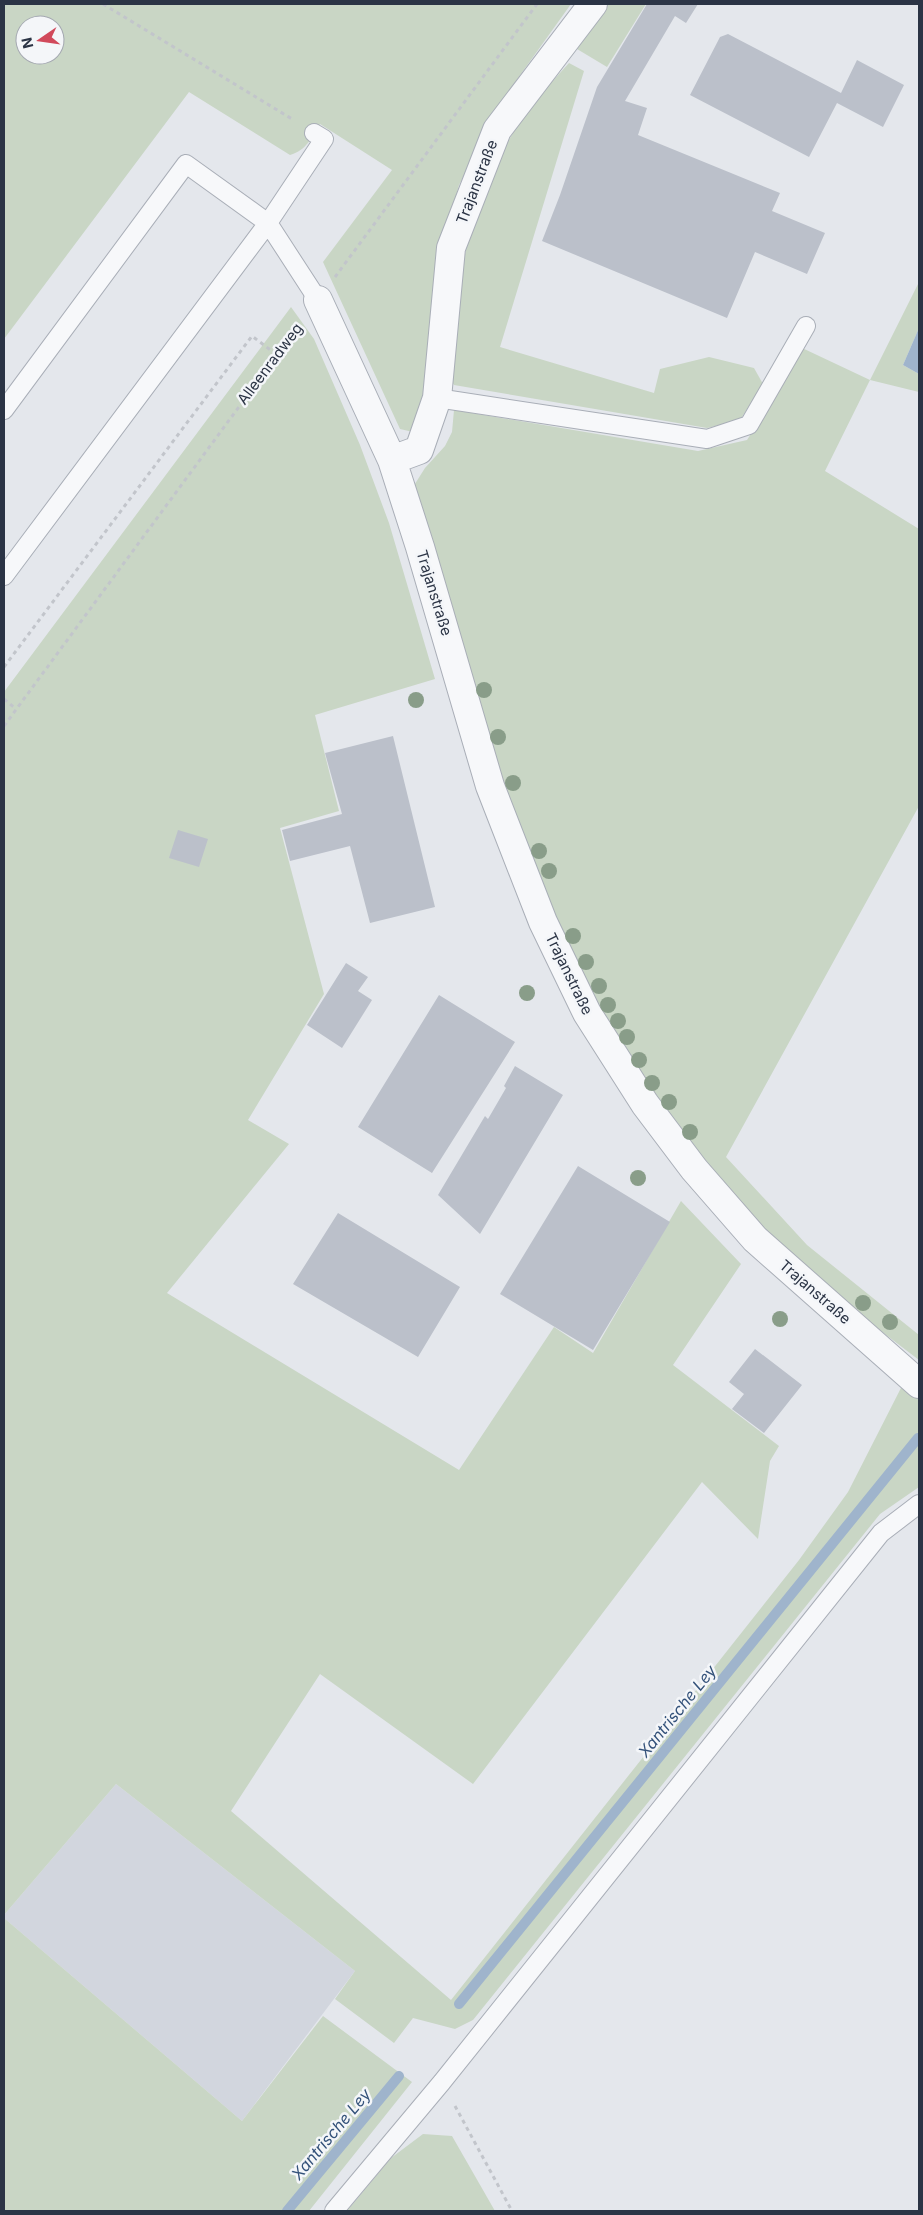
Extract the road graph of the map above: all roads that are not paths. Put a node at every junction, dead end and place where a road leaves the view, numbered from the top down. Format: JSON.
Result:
{"nodes":[{"id":1,"x":593,"y":4,"type":"edge"},
{"id":2,"x":314,"y":133,"type":"road end"},
{"id":3,"x":268,"y":224,"type":"junction"},
{"id":4,"x":318,"y":300,"type":"joint"},
{"id":5,"x":806,"y":326,"type":"dead end"},
{"id":6,"x":437,"y":398,"type":"junction"},
{"id":7,"x":4,"y":410,"type":"edge"},
{"id":8,"x":392,"y":460,"type":"junction"},
{"id":9,"x":4,"y":576,"type":"edge"},
{"id":10,"x":919,"y":1384,"type":"edge"},
{"id":11,"x":919,"y":1504,"type":"edge"},
{"id":12,"x":334,"y":2211,"type":"edge"}],
"edges":[{"from":1,"to":6,"type":"street","name":"Trajanstraße"},
{"from":2,"to":3,"type":"lane"},
{"from":3,"to":4,"type":"lane"},
{"from":3,"to":7,"type":"lane"},
{"from":3,"to":9,"type":"lane"},
{"from":4,"to":8,"type":"street","name":"Trajanstraße"},
{"from":5,"to":6,"type":"lane"},
{"from":6,"to":8,"type":"street","name":"Trajanstraße"},
{"from":8,"to":10,"type":"street","name":"Trajanstraße"},
{"from":11,"to":12,"type":"lane"}]}
